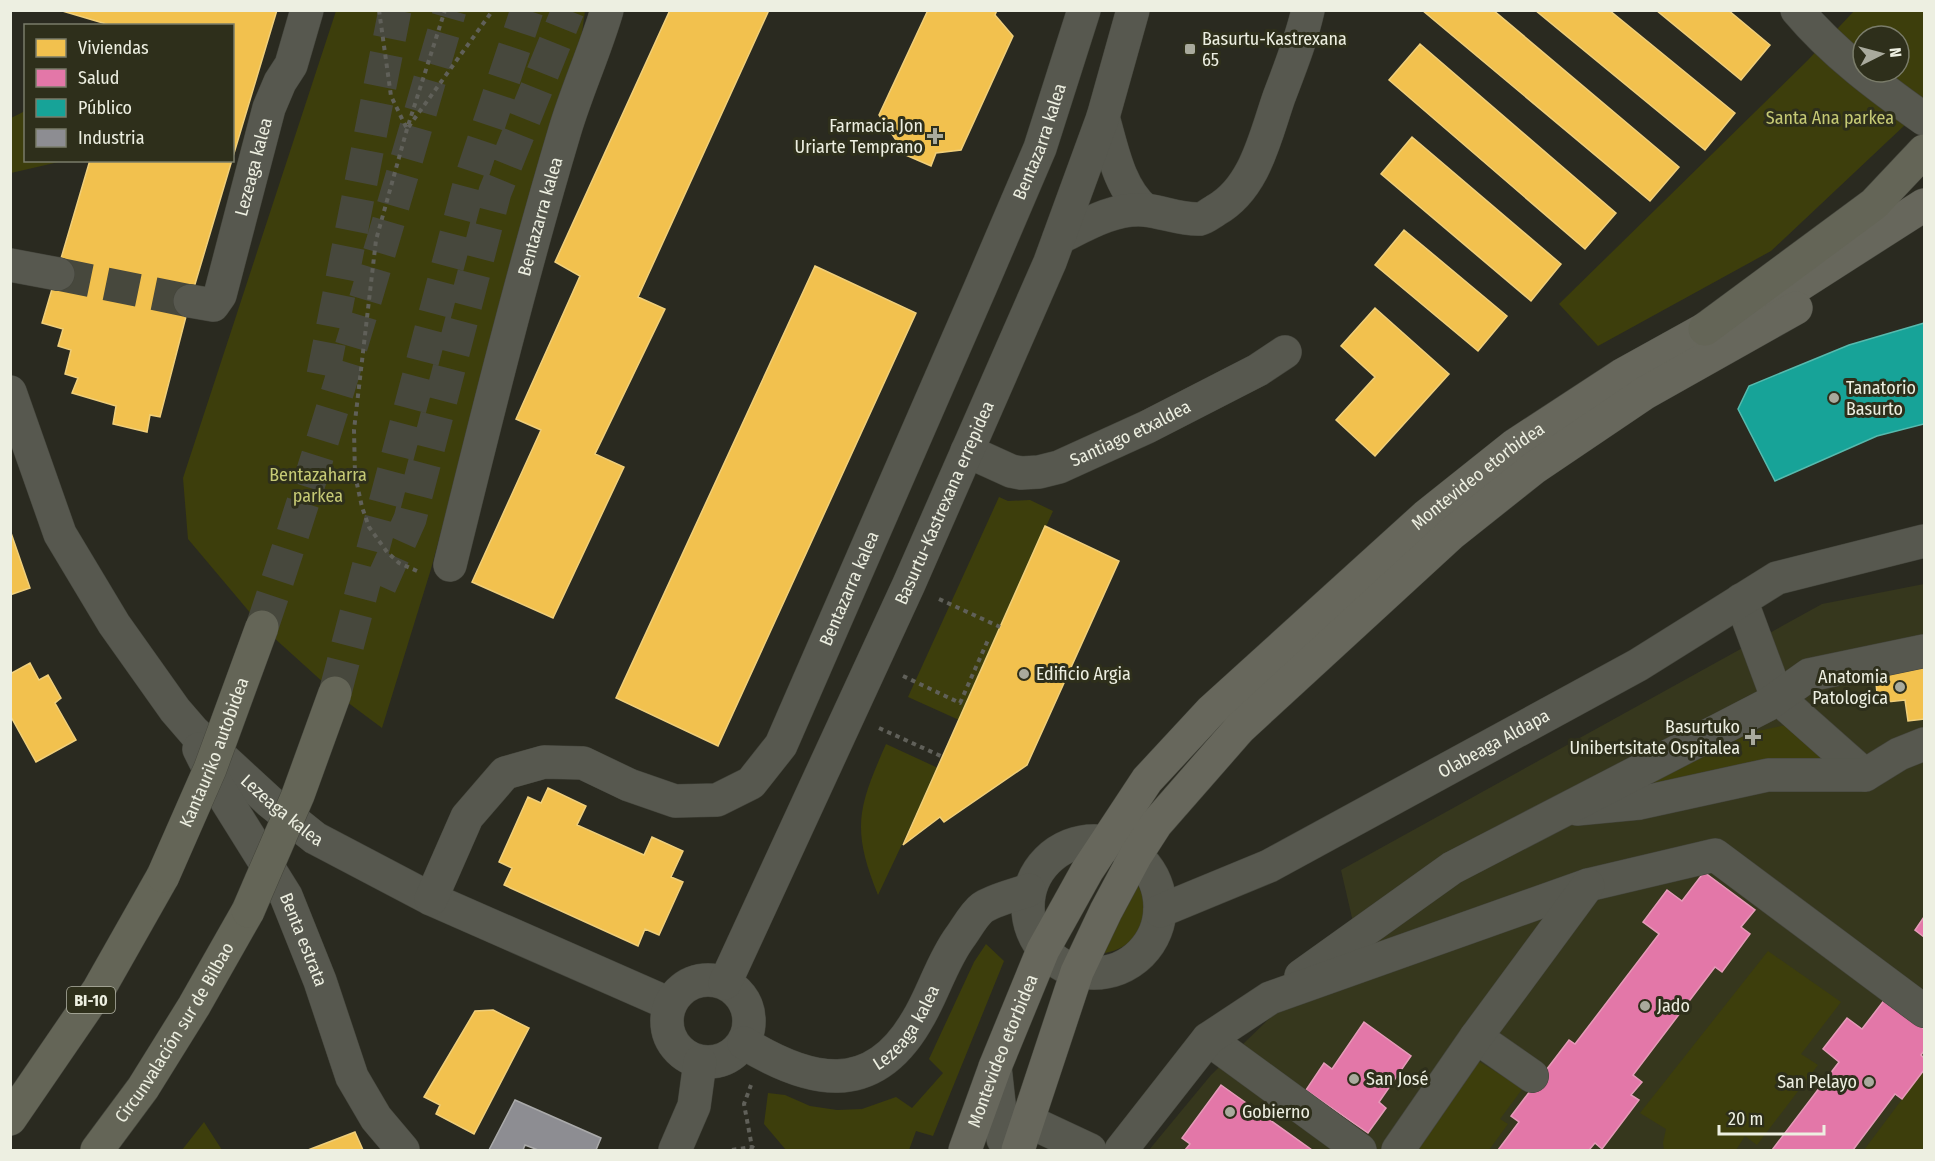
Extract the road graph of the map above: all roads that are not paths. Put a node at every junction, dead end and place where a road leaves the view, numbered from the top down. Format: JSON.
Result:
{"nodes":[{"id":1,"x":307,"y":10,"type":"edge"},
{"id":2,"x":607,"y":10,"type":"edge"},
{"id":3,"x":1084,"y":10,"type":"edge"},
{"id":4,"x":1133,"y":10,"type":"edge"},
{"id":5,"x":1308,"y":10,"type":"edge"},
{"id":6,"x":1802,"y":16,"type":"edge"},
{"id":7,"x":1103,"y":117,"type":"junction"},
{"id":8,"x":1924,"y":119,"type":"edge"},
{"id":9,"x":1924,"y":151,"type":"edge"},
{"id":10,"x":1924,"y":206,"type":"edge"},
{"id":11,"x":1145,"y":210,"type":"junction"},
{"id":12,"x":1924,"y":230,"type":"edge"},
{"id":13,"x":1059,"y":238,"type":"junction"},
{"id":14,"x":10,"y":265,"type":"edge"},
{"id":15,"x":58,"y":274,"type":"tunnel mouth"},
{"id":16,"x":190,"y":301,"type":"tunnel mouth"},
{"id":17,"x":1705,"y":329,"type":"junction"},
{"id":18,"x":1285,"y":352,"type":"dead end"},
{"id":19,"x":10,"y":392,"type":"edge"},
{"id":20,"x":967,"y":451,"type":"junction"},
{"id":21,"x":1924,"y":541,"type":"edge"},
{"id":22,"x":435,"y":569,"type":"road end"},
{"id":23,"x":1742,"y":600,"type":"junction"},
{"id":24,"x":262,"y":627,"type":"tunnel mouth"},
{"id":25,"x":1924,"y":651,"type":"edge"},
{"id":26,"x":335,"y":693,"type":"tunnel mouth"},
{"id":27,"x":1778,"y":697,"type":"junction"},
{"id":28,"x":194,"y":732,"type":"junction"},
{"id":29,"x":1924,"y":744,"type":"edge"},
{"id":30,"x":1865,"y":775,"type":"junction"},
{"id":31,"x":1560,"y":811,"type":"junction"},
{"id":32,"x":1106,"y":841,"type":"junction"},
{"id":33,"x":1136,"y":855,"type":"junction"},
{"id":34,"x":1588,"y":885,"type":"junction"},
{"id":35,"x":1029,"y":890,"type":"junction"},
{"id":36,"x":431,"y":899,"type":"junction"},
{"id":37,"x":1160,"y":911,"type":"junction"},
{"id":38,"x":1043,"y":951,"type":"junction"},
{"id":39,"x":1077,"y":972,"type":"junction"},
{"id":40,"x":725,"y":983,"type":"junction"},
{"id":41,"x":1270,"y":998,"type":"junction"},
{"id":42,"x":670,"y":1004,"type":"junction"},
{"id":43,"x":1924,"y":1011,"type":"edge"},
{"id":44,"x":1476,"y":1037,"type":"junction"},
{"id":45,"x":1208,"y":1039,"type":"junction"},
{"id":46,"x":744,"y":1043,"type":"junction"},
{"id":47,"x":700,"y":1062,"type":"junction"},
{"id":48,"x":995,"y":1067,"type":"junction"},
{"id":49,"x":1532,"y":1076,"type":"dead end"},
{"id":50,"x":10,"y":1119,"type":"edge"},
{"id":51,"x":1023,"y":1136,"type":"edge"},
{"id":52,"x":97,"y":1150,"type":"edge"},
{"id":53,"x":403,"y":1150,"type":"edge"},
{"id":54,"x":675,"y":1150,"type":"edge"},
{"id":55,"x":965,"y":1150,"type":"edge"},
{"id":56,"x":1010,"y":1150,"type":"edge"},
{"id":57,"x":1090,"y":1150,"type":"edge"},
{"id":58,"x":1121,"y":1150,"type":"edge"},
{"id":59,"x":1360,"y":1150,"type":"edge"},
{"id":60,"x":1398,"y":1150,"type":"edge"}],
"edges":[{"from":1,"to":16,"type":"street","name":"Lezeaga kalea"},
{"from":2,"to":22,"type":"street","name":"Bentazarra kalea"},
{"from":3,"to":36,"type":"street","name":"Bentazarra kalea"},
{"from":4,"to":7,"type":"street","name":"Basurtu-Kastrexana errepidea"},
{"from":5,"to":11,"type":"street"},
{"from":6,"to":8,"type":"street"},
{"from":7,"to":11,"type":"street"},
{"from":7,"to":13,"type":"street","name":"Basurtu-Kastrexana errepidea"},
{"from":9,"to":17,"type":"highway"},
{"from":10,"to":17,"type":"main road","name":"Montevideo etorbidea"},
{"from":11,"to":13,"type":"street"},
{"from":12,"to":33,"type":"main road","name":"Montevideo etorbidea"},
{"from":13,"to":20,"type":"street","name":"Basurtu-Kastrexana errepidea"},
{"from":14,"to":15,"type":"street"},
{"from":17,"to":32,"type":"main road","name":"Montevideo etorbidea"},
{"from":18,"to":20,"type":"street","name":"Santiago etxaldea"},
{"from":19,"to":28,"type":"street","name":"Lezeaga kalea"},
{"from":20,"to":40,"type":"street","name":"Basurtu-Kastrexana errepidea"},
{"from":21,"to":23,"type":"street","name":"Olabeaga Aldapa"},
{"from":23,"to":27,"type":"street"},
{"from":23,"to":37,"type":"street","name":"Olabeaga Aldapa"},
{"from":24,"to":50,"type":"highway","name":"Kantauriko autobidea","number":"BI-10","bridge":true},
{"from":25,"to":27,"type":"street"},
{"from":26,"to":52,"type":"highway","name":"Circunvalación sur de Bilbao","bridge":true},
{"from":27,"to":30,"type":"street"},
{"from":27,"to":31,"type":"street"},
{"from":28,"to":36,"type":"street","name":"Lezeaga kalea"},
{"from":28,"to":53,"type":"street","name":"Benta estrata"},
{"from":29,"to":30,"type":"street"},
{"from":30,"to":31,"type":"street"},
{"from":31,"to":41,"type":"street"},
{"from":32,"to":33,"type":"street","name":"Montevideo etorbidea"},
{"from":32,"to":35,"type":"street","name":"Montevideo etorbidea"},
{"from":32,"to":38,"type":"main road","name":"Montevideo etorbidea"},
{"from":33,"to":37,"type":"street","name":"Montevideo etorbidea"},
{"from":33,"to":39,"type":"main road","name":"Montevideo etorbidea"},
{"from":34,"to":41,"type":"street"},
{"from":34,"to":43,"type":"street"},
{"from":34,"to":44,"type":"street"},
{"from":35,"to":38,"type":"street","name":"Montevideo etorbidea"},
{"from":35,"to":46,"type":"street","name":"Lezeaga kalea"},
{"from":36,"to":42,"type":"street","name":"Lezeaga kalea"},
{"from":37,"to":39,"type":"street","name":"Montevideo etorbidea"},
{"from":38,"to":39,"type":"street","name":"Montevideo etorbidea"},
{"from":38,"to":48,"type":"main road","name":"Montevideo etorbidea"},
{"from":39,"to":51,"type":"main road","name":"Montevideo etorbidea"},
{"from":40,"to":42,"type":"street"},
{"from":40,"to":46,"type":"street"},
{"from":41,"to":45,"type":"street"},
{"from":42,"to":47,"type":"street"},
{"from":44,"to":49,"type":"street"},
{"from":44,"to":60,"type":"street"},
{"from":45,"to":58,"type":"street"},
{"from":45,"to":59,"type":"street"},
{"from":46,"to":47,"type":"street"},
{"from":47,"to":54,"type":"street"},
{"from":48,"to":55,"type":"main road","name":"Montevideo etorbidea"},
{"from":48,"to":56,"type":"street"},
{"from":51,"to":57,"type":"street"}]}
